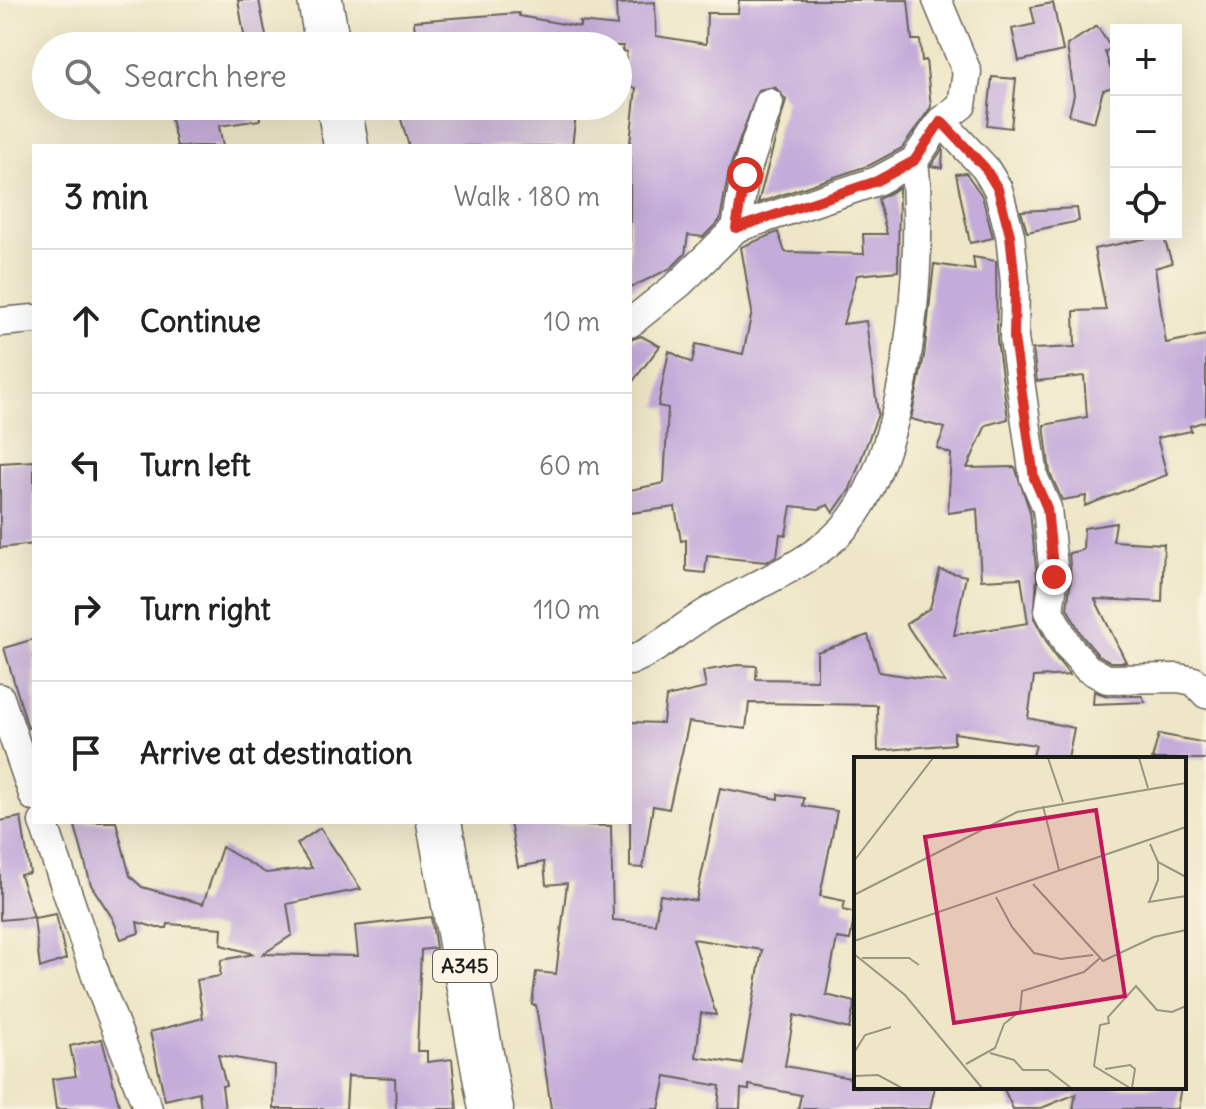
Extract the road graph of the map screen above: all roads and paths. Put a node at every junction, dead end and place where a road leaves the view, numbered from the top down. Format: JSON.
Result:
{"nodes":[{"id":1,"x":292,"y":0,"type":"edge"},
{"id":2,"x":320,"y":0,"type":"edge"},
{"id":3,"x":937,"y":0,"type":"edge"},
{"id":4,"x":298,"y":32,"type":"edge"},
{"id":5,"x":326,"y":32,"type":"edge"},
{"id":6,"x":769,"y":103,"type":"dead end"},
{"id":7,"x":312,"y":120,"type":"edge"},
{"id":8,"x":341,"y":120,"type":"edge"},
{"id":9,"x":941,"y":121,"type":"junction"},
{"id":10,"x":317,"y":144,"type":"edge"},
{"id":11,"x":346,"y":144,"type":"edge"},
{"id":12,"x":914,"y":161,"type":"junction"},
{"id":13,"x":736,"y":228,"type":"junction"},
{"id":14,"x":32,"y":319,"type":"edge"},
{"id":15,"x":632,"y":321,"type":"edge"},
{"id":16,"x":0,"y":322,"type":"edge"},
{"id":17,"x":632,"y":660,"type":"edge"},
{"id":18,"x":1206,"y":694,"type":"edge"},
{"id":19,"x":0,"y":698,"type":"edge"},
{"id":20,"x":32,"y":791,"type":"edge"},
{"id":21,"x":44,"y":824,"type":"edge"},
{"id":22,"x":439,"y":824,"type":"edge"},
{"id":23,"x":466,"y":824,"type":"edge"},
{"id":24,"x":148,"y":1109,"type":"edge"},
{"id":25,"x":491,"y":1109,"type":"edge"},
{"id":26,"x":516,"y":1109,"type":"edge"}],
"edges":[{"from":1,"to":4,"type":"highway"},
{"from":2,"to":5,"type":"highway"},
{"from":3,"to":9,"type":"street"},
{"from":6,"to":13,"type":"street"},
{"from":7,"to":10,"type":"highway"},
{"from":8,"to":11,"type":"highway"},
{"from":9,"to":12,"type":"street"},
{"from":9,"to":18,"type":"street"},
{"from":12,"to":13,"type":"street"},
{"from":12,"to":17,"type":"street"},
{"from":13,"to":15,"type":"street"},
{"from":14,"to":16,"type":"street"},
{"from":19,"to":20,"type":"street"},
{"from":21,"to":24,"type":"street"},
{"from":22,"to":25,"type":"highway","number":"A345"},
{"from":23,"to":26,"type":"highway","number":"A345"}]}
